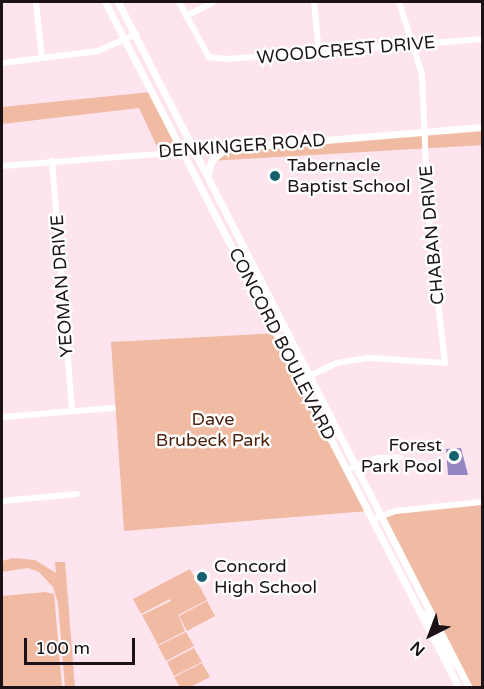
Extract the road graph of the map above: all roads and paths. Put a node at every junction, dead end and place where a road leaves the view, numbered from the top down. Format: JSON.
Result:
{"nodes":[{"id":1,"x":36,"y":2,"type":"edge"},
{"id":2,"x":105,"y":2,"type":"edge"},
{"id":3,"x":118,"y":2,"type":"edge"},
{"id":4,"x":179,"y":2,"type":"edge"},
{"id":5,"x":213,"y":2,"type":"edge"},
{"id":6,"x":314,"y":2,"type":"edge"},
{"id":7,"x":399,"y":2,"type":"edge"},
{"id":8,"x":186,"y":16,"type":"junction"},
{"id":9,"x":136,"y":34,"type":"junction"},
{"id":10,"x":483,"y":39,"type":"edge"},
{"id":11,"x":124,"y":40,"type":"junction"},
{"id":12,"x":412,"y":44,"type":"junction"},
{"id":13,"x":319,"y":53,"type":"junction"},
{"id":14,"x":42,"y":58,"type":"junction"},
{"id":15,"x":2,"y":63,"type":"edge"},
{"id":16,"x":483,"y":127,"type":"edge"},
{"id":17,"x":426,"y":132,"type":"junction"},
{"id":18,"x":227,"y":147,"type":"junction"},
{"id":19,"x":195,"y":151,"type":"junction"},
{"id":20,"x":185,"y":152,"type":"junction"},
{"id":21,"x":52,"y":161,"type":"junction"},
{"id":22,"x":2,"y":166,"type":"edge"},
{"id":23,"x":209,"y":180,"type":"junction"},
{"id":24,"x":311,"y":374,"type":"junction"},
{"id":25,"x":299,"y":381,"type":"junction"},
{"id":26,"x":114,"y":408,"type":"dead end"},
{"id":27,"x":72,"y":411,"type":"junction"},
{"id":28,"x":2,"y":417,"type":"edge"},
{"id":29,"x":400,"y":458,"type":"dead end"},
{"id":30,"x":357,"y":466,"type":"junction"},
{"id":31,"x":346,"y":470,"type":"junction"},
{"id":32,"x":77,"y":494,"type":"dead end"},
{"id":33,"x":2,"y":501,"type":"edge"},
{"id":34,"x":483,"y":502,"type":"edge"},
{"id":35,"x":382,"y":517,"type":"junction"},
{"id":36,"x":372,"y":520,"type":"junction"},
{"id":37,"x":420,"y":612,"type":"junction"},
{"id":38,"x":463,"y":675,"type":"junction"},
{"id":39,"x":459,"y":687,"type":"edge"},
{"id":40,"x":469,"y":687,"type":"edge"}],
"edges":[{"from":1,"to":14,"type":"street"},
{"from":2,"to":11,"type":"street","name":"CONCORD BOULEVARD"},
{"from":3,"to":9,"type":"street","name":"CONCORD BOULEVARD"},
{"from":4,"to":8,"type":"street"},
{"from":5,"to":8,"type":"street"},
{"from":6,"to":13,"type":"street"},
{"from":7,"to":12,"type":"street","name":"CHABAN DRIVE"},
{"from":8,"to":13,"type":"street","name":"WOODCREST DRIVE"},
{"from":9,"to":11,"type":"street"},
{"from":9,"to":19,"type":"street","name":"CONCORD BOULEVARD"},
{"from":10,"to":12,"type":"street","name":"WOODCREST DRIVE"},
{"from":11,"to":14,"type":"street"},
{"from":11,"to":20,"type":"street","name":"CONCORD BOULEVARD"},
{"from":12,"to":13,"type":"street","name":"WOODCREST DRIVE"},
{"from":12,"to":17,"type":"street","name":"CHABAN DRIVE"},
{"from":14,"to":15,"type":"street"},
{"from":16,"to":17,"type":"street","name":"DENKINGER ROAD"},
{"from":17,"to":18,"type":"street","name":"DENKINGER ROAD"},
{"from":17,"to":24,"type":"street","name":"CHABAN DRIVE"},
{"from":18,"to":19,"type":"street","name":"DENKINGER ROAD"},
{"from":18,"to":23,"type":"street"},
{"from":19,"to":20,"type":"street","name":"DENKINGER ROAD"},
{"from":19,"to":23,"type":"street","name":"CONCORD BOULEVARD"},
{"from":20,"to":21,"type":"street","name":"DENKINGER ROAD"},
{"from":20,"to":25,"type":"street","name":"CONCORD BOULEVARD"},
{"from":21,"to":22,"type":"street","name":"DENKINGER ROAD"},
{"from":21,"to":27,"type":"street","name":"YEOMAN DRIVE"},
{"from":23,"to":24,"type":"street","name":"CONCORD BOULEVARD"},
{"from":24,"to":25,"type":"street"},
{"from":24,"to":30,"type":"street","name":"CONCORD BOULEVARD"},
{"from":25,"to":31,"type":"street","name":"CONCORD BOULEVARD"},
{"from":26,"to":27,"type":"street"},
{"from":27,"to":28,"type":"street"},
{"from":29,"to":30,"type":"street"},
{"from":30,"to":31,"type":"street"},
{"from":30,"to":35,"type":"street","name":"CONCORD BOULEVARD"},
{"from":31,"to":36,"type":"street","name":"CONCORD BOULEVARD"},
{"from":32,"to":33,"type":"street"},
{"from":34,"to":35,"type":"street"},
{"from":35,"to":36,"type":"street"},
{"from":35,"to":38,"type":"street","name":"CONCORD BOULEVARD"},
{"from":36,"to":37,"type":"street","name":"CONCORD BOULEVARD"},
{"from":37,"to":38,"type":"street"},
{"from":37,"to":39,"type":"street","name":"CONCORD BOULEVARD"},
{"from":38,"to":40,"type":"street","name":"CONCORD BOULEVARD"}]}
